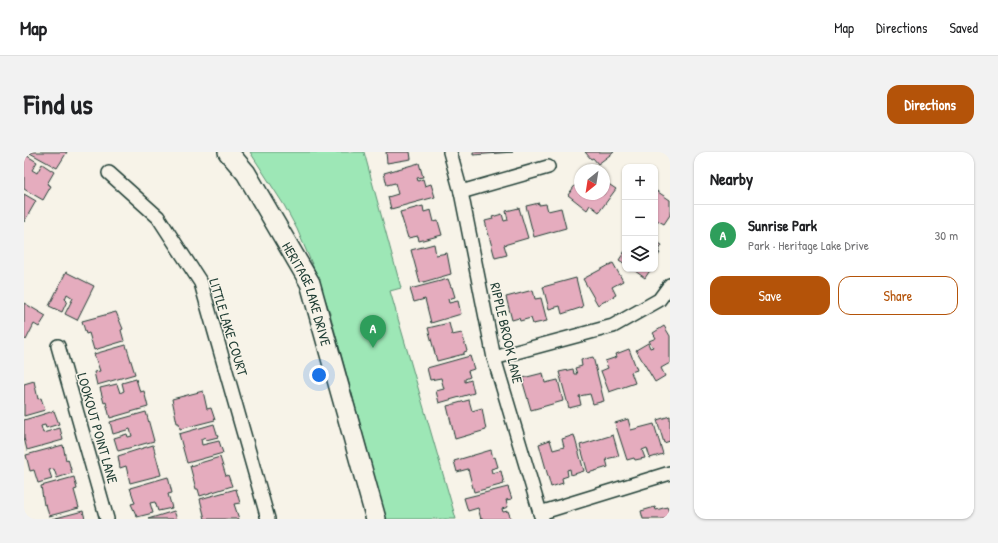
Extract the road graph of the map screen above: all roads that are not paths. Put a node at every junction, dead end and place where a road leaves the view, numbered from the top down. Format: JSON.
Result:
{"nodes":[{"id":1,"x":228,"y":152,"type":"edge"},
{"id":2,"x":450,"y":152,"type":"edge"},
{"id":3,"x":548,"y":167,"type":"dead end"},
{"id":4,"x":109,"y":173,"type":"dead end"},
{"id":5,"x":460,"y":192,"type":"junction"},
{"id":6,"x":670,"y":286,"type":"edge"},
{"id":7,"x":58,"y":346,"type":"dead end"},
{"id":8,"x":494,"y":358,"type":"junction"},
{"id":9,"x":670,"y":473,"type":"edge"},
{"id":10,"x":541,"y":516,"type":"edge"},
{"id":11,"x":107,"y":519,"type":"edge"},
{"id":12,"x":268,"y":519,"type":"edge"},
{"id":13,"x":376,"y":519,"type":"edge"}],
"edges":[{"from":1,"to":13,"type":"street","name":"HERITAGE LAKE DRIVE"},
{"from":2,"to":5,"type":"street","name":"RIPPLE BROOK LANE"},
{"from":3,"to":5,"type":"street"},
{"from":4,"to":12,"type":"street","name":"LITTLE LAKE COURT"},
{"from":5,"to":8,"type":"street","name":"RIPPLE BROOK LANE"},
{"from":6,"to":8,"type":"street"},
{"from":7,"to":11,"type":"street","name":"LOOKOUT POINT LANE"},
{"from":8,"to":10,"type":"street","name":"RIPPLE BROOK LANE"},
{"from":9,"to":10,"type":"street"}]}
